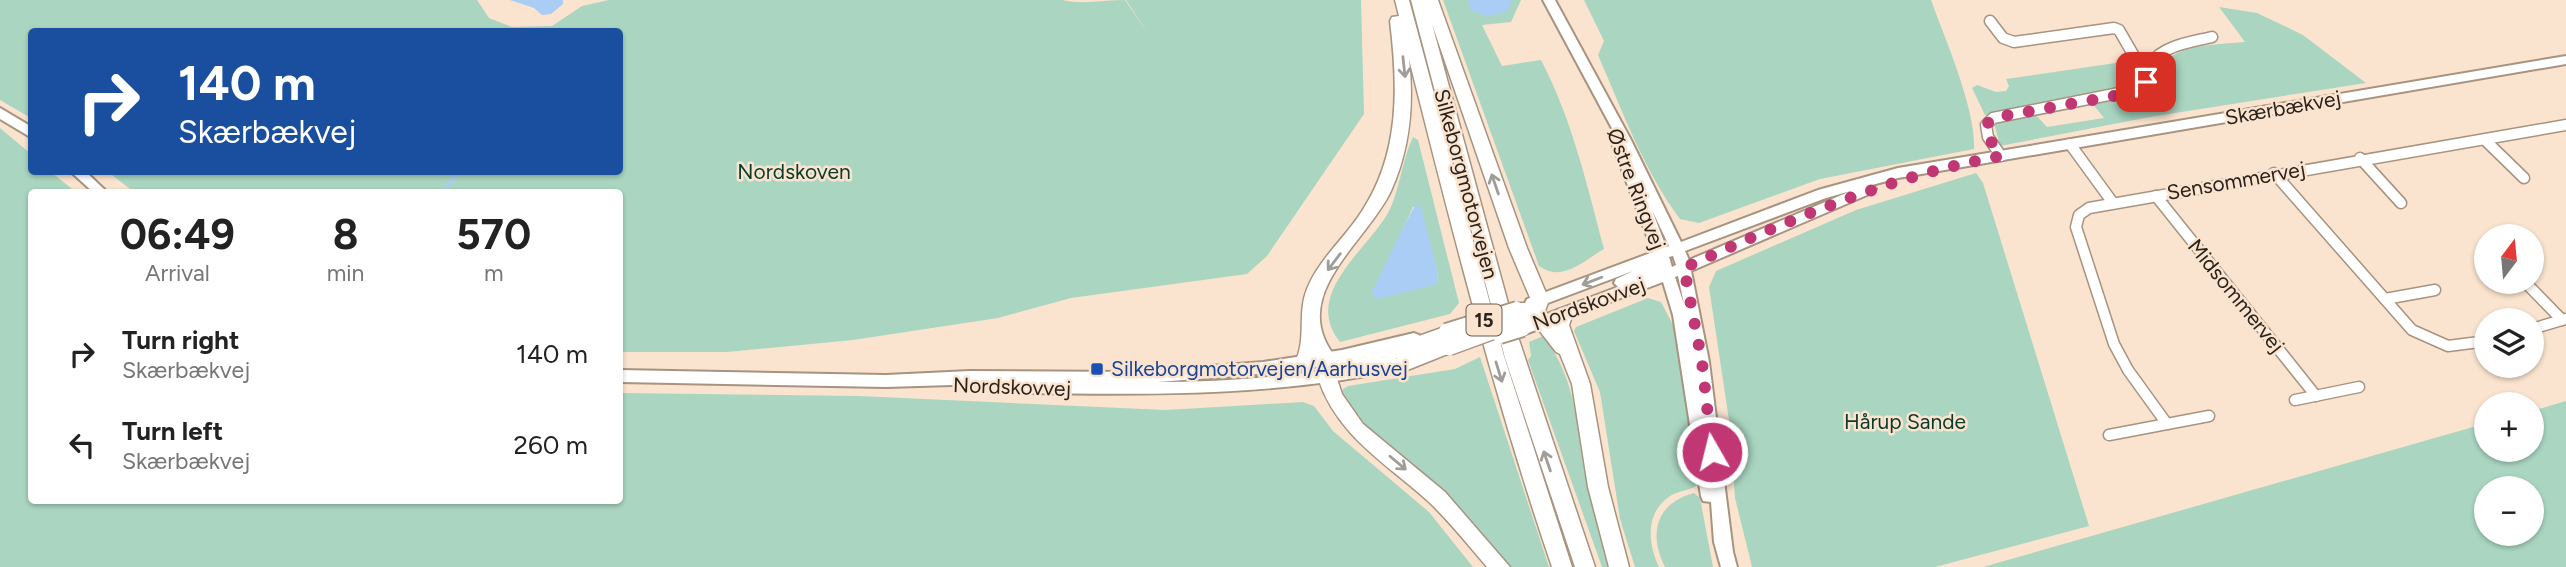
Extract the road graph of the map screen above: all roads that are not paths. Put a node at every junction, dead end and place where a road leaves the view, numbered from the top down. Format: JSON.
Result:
{"nodes":[{"id":1,"x":1393,"y":0,"type":"edge"},
{"id":2,"x":1402,"y":0,"type":"edge"},
{"id":3,"x":1418,"y":0,"type":"edge"},
{"id":4,"x":1432,"y":0,"type":"edge"},
{"id":5,"x":1549,"y":0,"type":"edge"},
{"id":6,"x":1990,"y":21,"type":"dead end"},
{"id":7,"x":2212,"y":37,"type":"dead end"},
{"id":8,"x":2566,"y":60,"type":"edge"},
{"id":9,"x":2145,"y":75,"type":"junction"},
{"id":10,"x":1604,"y":104,"type":"junction"},
{"id":11,"x":0,"y":113,"type":"edge"},
{"id":12,"x":2566,"y":125,"type":"edge"},
{"id":13,"x":28,"y":131,"type":"edge"},
{"id":14,"x":2484,"y":140,"type":"junction"},
{"id":15,"x":2070,"y":144,"type":"junction"},
{"id":16,"x":2001,"y":156,"type":"junction"},
{"id":17,"x":2360,"y":158,"type":"junction"},
{"id":18,"x":1945,"y":166,"type":"junction"},
{"id":19,"x":2274,"y":173,"type":"junction"},
{"id":20,"x":81,"y":175,"type":"edge"},
{"id":21,"x":2524,"y":178,"type":"dead end"},
{"id":22,"x":98,"y":189,"type":"edge"},
{"id":23,"x":2156,"y":196,"type":"junction"},
{"id":24,"x":2401,"y":202,"type":"dead end"},
{"id":25,"x":2113,"y":203,"type":"junction"},
{"id":26,"x":1673,"y":261,"type":"junction"},
{"id":27,"x":2435,"y":290,"type":"dead end"},
{"id":28,"x":2537,"y":294,"type":"edge"},
{"id":29,"x":2385,"y":299,"type":"junction"},
{"id":30,"x":1528,"y":314,"type":"junction"},
{"id":31,"x":1564,"y":314,"type":"junction"},
{"id":32,"x":1310,"y":315,"type":"junction"},
{"id":33,"x":1482,"y":319,"type":"joint"},
{"id":34,"x":2564,"y":320,"type":"edge"},
{"id":35,"x":2544,"y":326,"type":"edge"},
{"id":36,"x":1449,"y":340,"type":"junction"},
{"id":37,"x":2474,"y":345,"type":"edge"},
{"id":38,"x":1304,"y":362,"type":"junction"},
{"id":39,"x":1572,"y":362,"type":"junction"},
{"id":40,"x":1405,"y":363,"type":"joint"},
{"id":41,"x":1334,"y":370,"type":"junction"},
{"id":42,"x":623,"y":376,"type":"edge"},
{"id":43,"x":886,"y":381,"type":"junction"},
{"id":44,"x":2359,"y":387,"type":"dead end"},
{"id":45,"x":2316,"y":396,"type":"junction"},
{"id":46,"x":2295,"y":400,"type":"dead end"},
{"id":47,"x":2209,"y":416,"type":"dead end"},
{"id":48,"x":2166,"y":424,"type":"junction"},
{"id":49,"x":2109,"y":435,"type":"dead end"},
{"id":50,"x":1727,"y":559,"type":"edge"},
{"id":51,"x":1500,"y":567,"type":"edge"},
{"id":52,"x":1562,"y":567,"type":"edge"},
{"id":53,"x":1585,"y":567,"type":"edge"},
{"id":54,"x":1619,"y":567,"type":"edge"}],
"edges":[{"from":1,"to":32,"type":"highway","one_way":true},
{"from":2,"to":52,"type":"highway","name":"Silkeborgmotorvejen","number":"15","one_way":true},
{"from":53,"to":3,"type":"highway","name":"Silkeborgmotorvejen","number":"15","one_way":true},
{"from":30,"to":4,"type":"highway","one_way":true},
{"from":5,"to":10,"type":"street","name":"Østre Ringvej"},
{"from":6,"to":9,"type":"street"},
{"from":7,"to":9,"type":"street"},
{"from":8,"to":15,"type":"street","name":"Skærbækvej"},
{"from":9,"to":16,"type":"street"},
{"from":10,"to":26,"type":"street","name":"Østre Ringvej"},
{"from":10,"to":26,"type":"street","name":"Østre Ringvej"},
{"from":11,"to":13,"type":"street"},
{"from":12,"to":14,"type":"street","name":"Sensommervej"},
{"from":14,"to":17,"type":"street","name":"Sensommervej"},
{"from":14,"to":21,"type":"street"},
{"from":15,"to":16,"type":"street","name":"Skærbækvej"},
{"from":15,"to":25,"type":"street"},
{"from":16,"to":18,"type":"street","name":"Skærbækvej"},
{"from":17,"to":19,"type":"street","name":"Sensommervej"},
{"from":17,"to":24,"type":"street"},
{"from":18,"to":26,"type":"street","name":"Skærbækvej"},
{"from":18,"to":26,"type":"street","name":"Skærbækvej"},
{"from":19,"to":23,"type":"street","name":"Sensommervej"},
{"from":19,"to":29,"type":"street"},
{"from":20,"to":22,"type":"street"},
{"from":23,"to":25,"type":"street","name":"Sensommervej"},
{"from":23,"to":45,"type":"street","name":"Midsommervej"},
{"from":25,"to":48,"type":"street","name":"Sensommervej"},
{"from":26,"to":30,"type":"street","name":"Nordskovvej","one_way":true},
{"from":26,"to":31,"type":"street","name":"Nordskovvej"},
{"from":26,"to":50,"type":"street"},
{"from":26,"to":50,"type":"street"},
{"from":27,"to":29,"type":"street"},
{"from":28,"to":34,"type":"street"},
{"from":29,"to":37,"type":"street"},
{"from":30,"to":31,"type":"street","name":"Nordskovvej"},
{"from":30,"to":33,"type":"street","name":"Nordskovvej","bridge":true},
{"from":30,"to":36,"type":"highway","bridge":true},
{"from":30,"to":39,"type":"highway"},
{"from":31,"to":39,"type":"highway"},
{"from":32,"to":38,"type":"highway"},
{"from":32,"to":41,"type":"highway"},
{"from":33,"to":36,"type":"highway","bridge":true},
{"from":34,"to":35,"type":"street"},
{"from":36,"to":40,"type":"highway"},
{"from":36,"to":41,"type":"highway"},
{"from":38,"to":41,"type":"street","name":"Nordskovvej"},
{"from":38,"to":43,"type":"street","name":"Nordskovvej"},
{"from":39,"to":54,"type":"highway"},
{"from":40,"to":41,"type":"street","name":"Nordskovvej"},
{"from":41,"to":43,"type":"street","name":"Nordskovvej"},
{"from":41,"to":51,"type":"highway","one_way":true},
{"from":42,"to":43,"type":"street","name":"Nordskovvej"},
{"from":44,"to":45,"type":"street"},
{"from":45,"to":46,"type":"street"},
{"from":47,"to":48,"type":"street"},
{"from":48,"to":49,"type":"street"}]}
